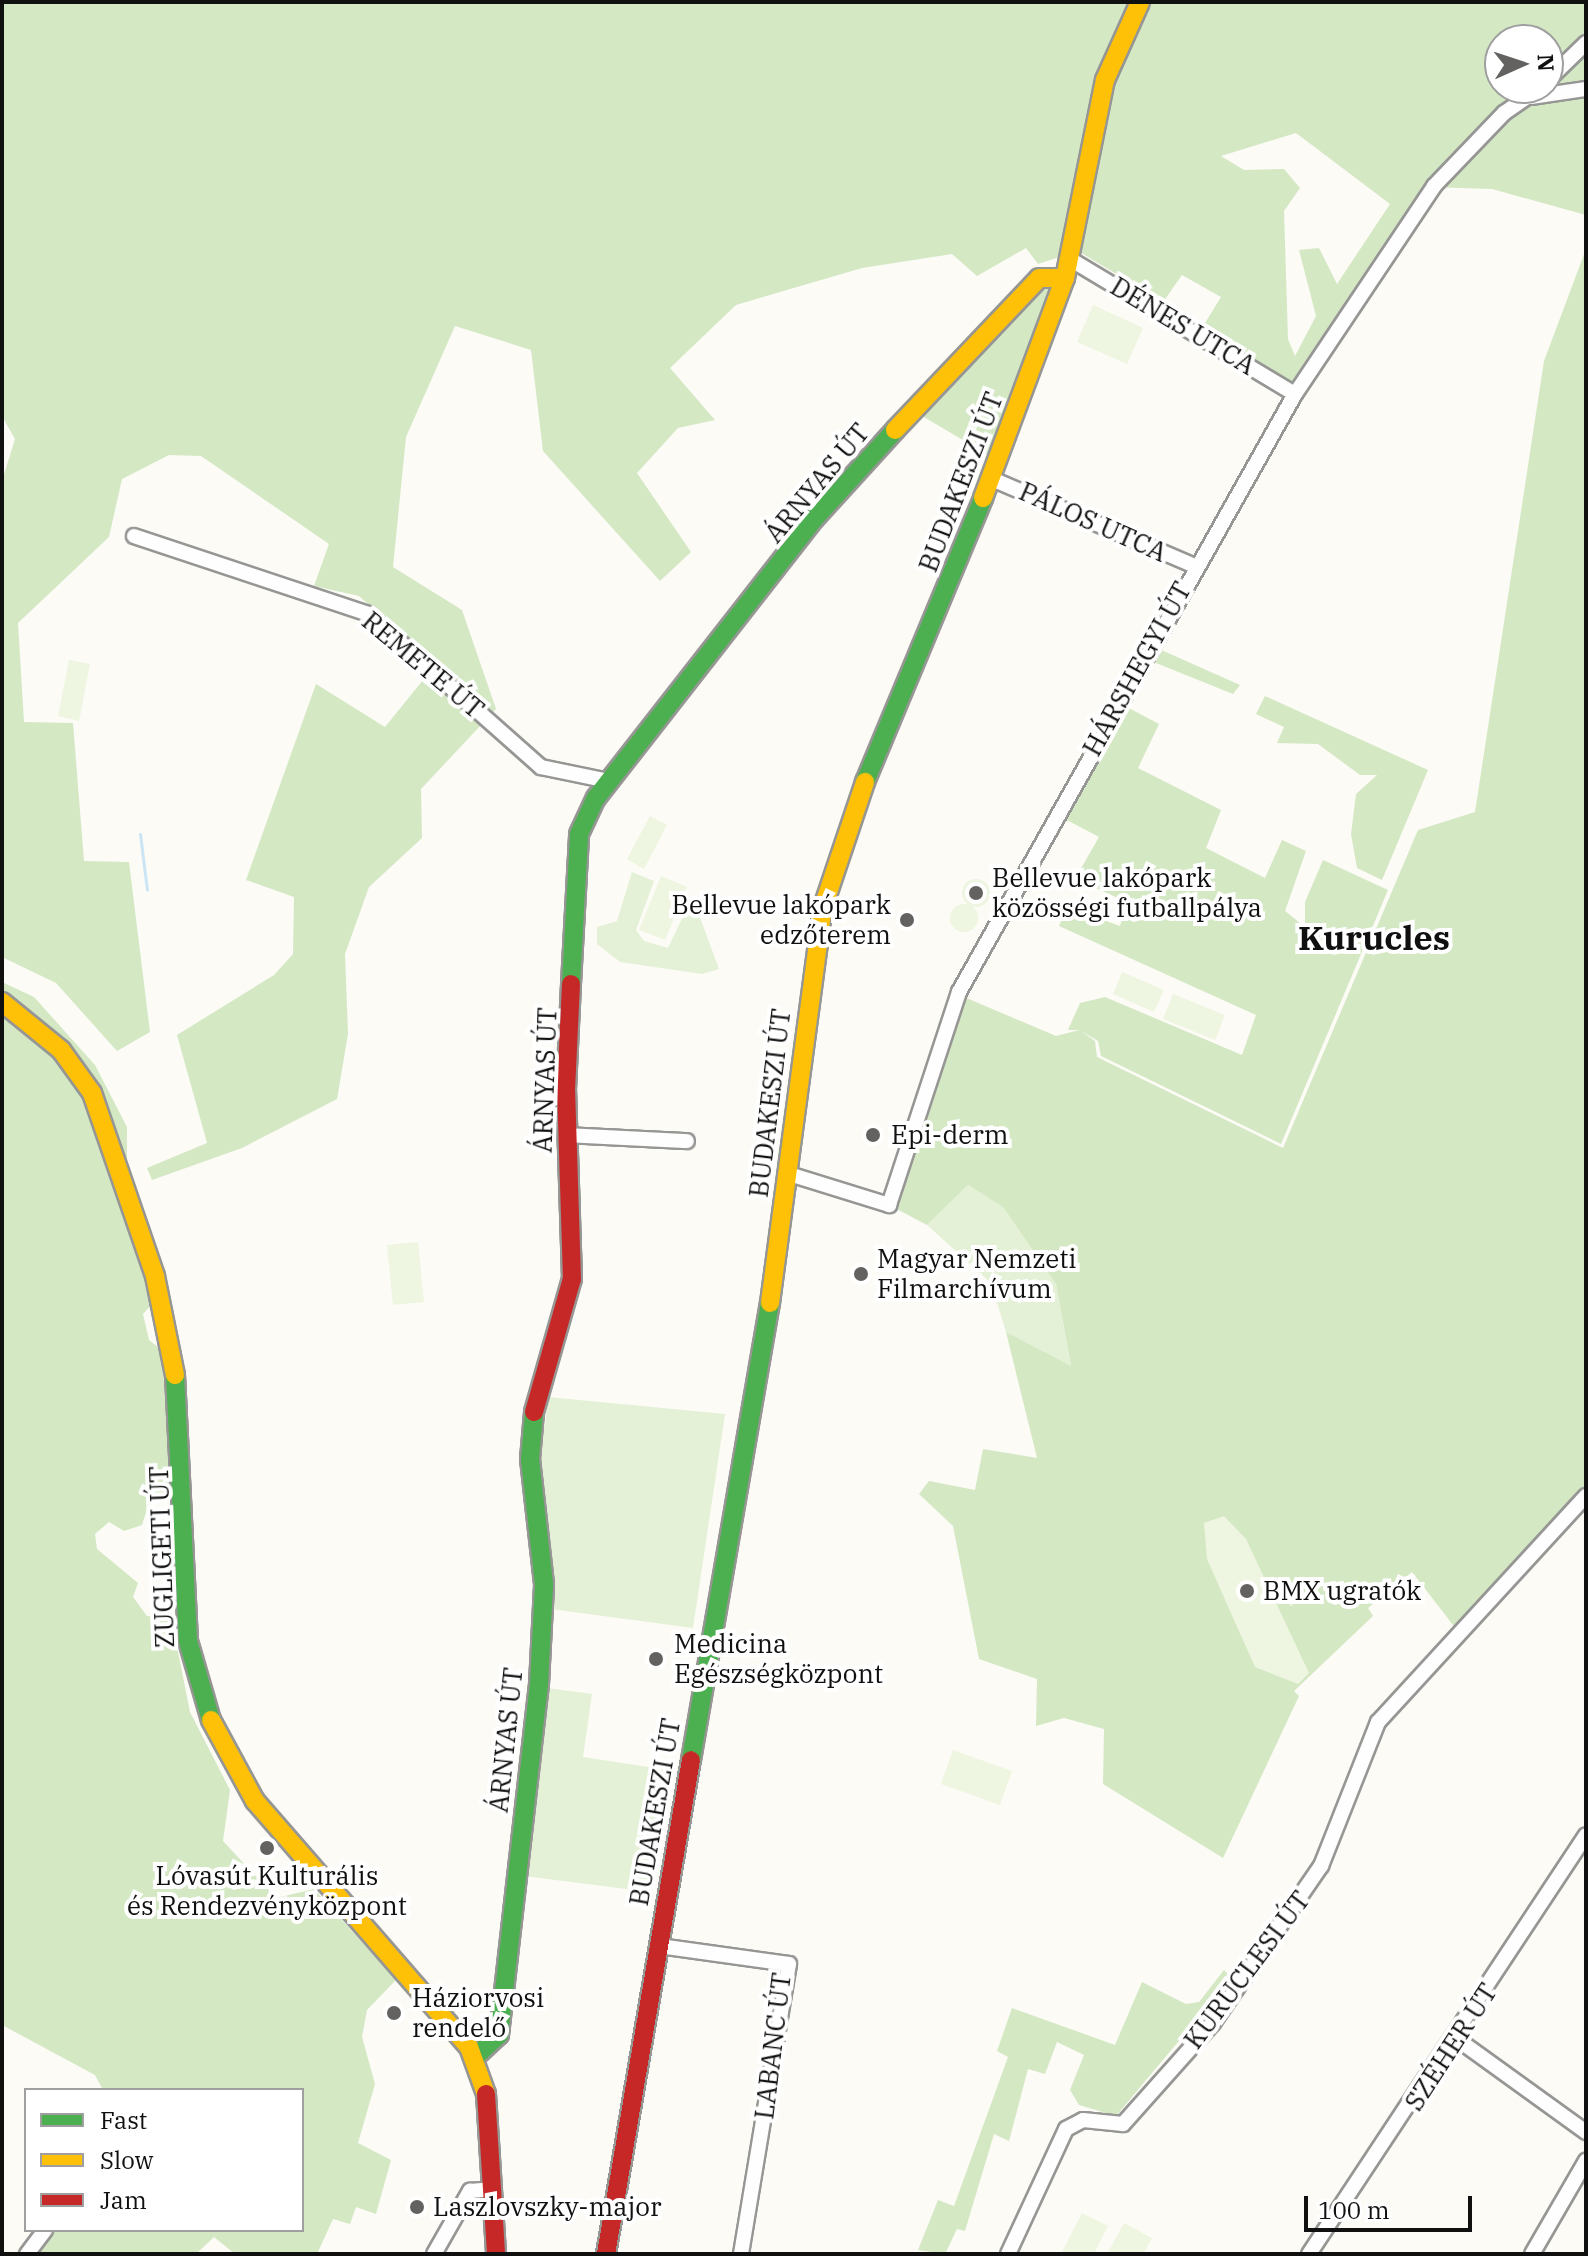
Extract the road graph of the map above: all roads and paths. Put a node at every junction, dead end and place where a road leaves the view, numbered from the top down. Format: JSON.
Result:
{"nodes":[{"id":1,"x":1140,"y":2,"type":"edge"},
{"id":2,"x":1586,"y":43,"type":"edge"},
{"id":3,"x":1564,"y":64,"type":"edge"},
{"id":4,"x":1586,"y":89,"type":"edge"},
{"id":5,"x":1564,"y":91,"type":"edge"},
{"id":6,"x":1518,"y":104,"type":"edge"},
{"id":7,"x":1070,"y":259,"type":"junction"},
{"id":8,"x":1065,"y":278,"type":"junction"},
{"id":9,"x":1295,"y":394,"type":"junction"},
{"id":10,"x":992,"y":479,"type":"junction"},
{"id":11,"x":134,"y":536,"type":"dead end"},
{"id":12,"x":1195,"y":566,"type":"junction"},
{"id":13,"x":609,"y":781,"type":"junction"},
{"id":14,"x":2,"y":1002,"type":"edge"},
{"id":15,"x":567,"y":1135,"type":"junction"},
{"id":16,"x":687,"y":1141,"type":"dead end"},
{"id":17,"x":789,"y":1174,"type":"junction"},
{"id":18,"x":1586,"y":1496,"type":"edge"},
{"id":19,"x":1586,"y":1835,"type":"edge"},
{"id":20,"x":659,"y":1946,"type":"junction"},
{"id":21,"x":1457,"y":2039,"type":"junction"},
{"id":22,"x":475,"y":2057,"type":"junction"},
{"id":23,"x":1586,"y":2132,"type":"edge"},
{"id":24,"x":1586,"y":2161,"type":"edge"},
{"id":25,"x":491,"y":2189,"type":"junction"},
{"id":26,"x":44,"y":2232,"type":"edge"},
{"id":27,"x":27,"y":2254,"type":"edge"},
{"id":28,"x":434,"y":2254,"type":"edge"},
{"id":29,"x":496,"y":2254,"type":"edge"},
{"id":30,"x":606,"y":2254,"type":"edge"},
{"id":31,"x":741,"y":2254,"type":"edge"},
{"id":32,"x":1008,"y":2254,"type":"edge"},
{"id":33,"x":1309,"y":2254,"type":"edge"},
{"id":34,"x":1532,"y":2254,"type":"edge"}],
"edges":[{"from":1,"to":7,"type":"street","name":"BUDAKESZI ÚT"},
{"from":2,"to":3,"type":"street"},
{"from":4,"to":5,"type":"street","name":"HÁRSHEGYI ÚT"},
{"from":6,"to":9,"type":"street","name":"HÁRSHEGYI ÚT"},
{"from":7,"to":8,"type":"street","name":"BUDAKESZI ÚT"},
{"from":7,"to":9,"type":"street","name":"DÉNES UTCA"},
{"from":8,"to":10,"type":"street","name":"BUDAKESZI ÚT"},
{"from":8,"to":13,"type":"street","name":"ÁRNYAS ÚT"},
{"from":9,"to":12,"type":"street","name":"HÁRSHEGYI ÚT"},
{"from":10,"to":12,"type":"street","name":"PÁLOS UTCA"},
{"from":10,"to":17,"type":"street","name":"BUDAKESZI ÚT"},
{"from":11,"to":13,"type":"street","name":"REMETE ÚT"},
{"from":12,"to":17,"type":"street","name":"HÁRSHEGYI ÚT"},
{"from":13,"to":15,"type":"street","name":"ÁRNYAS ÚT"},
{"from":14,"to":22,"type":"street","name":"ZUGLIGETI ÚT"},
{"from":15,"to":16,"type":"street"},
{"from":15,"to":22,"type":"street","name":"ÁRNYAS ÚT"},
{"from":17,"to":20,"type":"street","name":"BUDAKESZI ÚT"},
{"from":18,"to":32,"type":"street","name":"KURUCLESI ÚT"},
{"from":19,"to":21,"type":"street","name":"SZÉHER ÚT"},
{"from":20,"to":30,"type":"street","name":"BUDAKESZI ÚT"},
{"from":20,"to":31,"type":"street","name":"LABANC ÚT"},
{"from":21,"to":23,"type":"street"},
{"from":21,"to":33,"type":"street","name":"SZÉHER ÚT"},
{"from":22,"to":25,"type":"street","name":"ZUGLIGETI ÚT"},
{"from":24,"to":34,"type":"street"},
{"from":25,"to":28,"type":"street"},
{"from":25,"to":29,"type":"street","name":"ZUGLIGETI ÚT"},
{"from":26,"to":27,"type":"street"}]}
